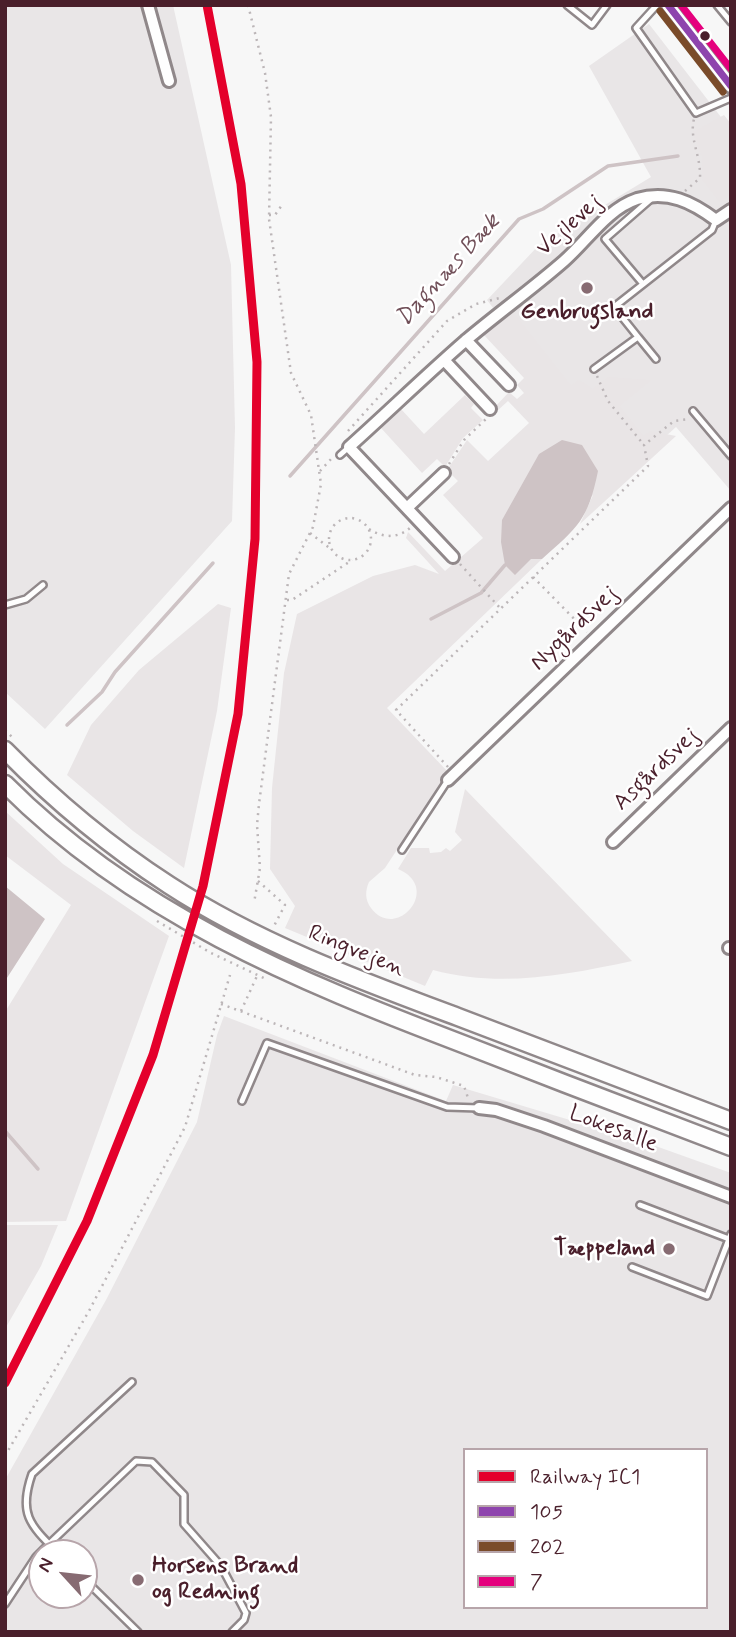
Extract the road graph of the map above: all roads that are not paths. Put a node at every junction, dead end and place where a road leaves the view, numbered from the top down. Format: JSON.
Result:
{"nodes":[{"id":1,"x":148,"y":5,"type":"edge"},
{"id":2,"x":567,"y":5,"type":"edge"},
{"id":3,"x":607,"y":5,"type":"edge"},
{"id":4,"x":657,"y":5,"type":"edge"},
{"id":5,"x":717,"y":5,"type":"edge"},
{"id":6,"x":671,"y":6,"type":"edge"},
{"id":7,"x":731,"y":22,"type":"edge"},
{"id":8,"x":169,"y":81,"type":"dead end"},
{"id":9,"x":731,"y":86,"type":"edge"},
{"id":10,"x":731,"y":99,"type":"edge"},
{"id":11,"x":655,"y":196,"type":"junction"},
{"id":12,"x":727,"y":214,"type":"edge"},
{"id":13,"x":643,"y":284,"type":"junction"},
{"id":14,"x":638,"y":338,"type":"junction"},
{"id":15,"x":466,"y":340,"type":"junction"},
{"id":16,"x":656,"y":359,"type":"dead end"},
{"id":17,"x":443,"y":360,"type":"junction"},
{"id":18,"x":594,"y":369,"type":"road end"},
{"id":19,"x":509,"y":385,"type":"dead end"},
{"id":20,"x":490,"y":409,"type":"road end"},
{"id":21,"x":693,"y":411,"type":"dead end"},
{"id":22,"x":349,"y":447,"type":"junction"},
{"id":23,"x":340,"y":455,"type":"road end"},
{"id":24,"x":731,"y":456,"type":"edge"},
{"id":25,"x":444,"y":473,"type":"road end"},
{"id":26,"x":407,"y":508,"type":"junction"},
{"id":27,"x":731,"y":508,"type":"edge"},
{"id":28,"x":453,"y":557,"type":"road end"},
{"id":29,"x":43,"y":585,"type":"dead end"},
{"id":30,"x":5,"y":605,"type":"edge"},
{"id":31,"x":731,"y":728,"type":"edge"},
{"id":32,"x":10,"y":745,"type":"edge"},
{"id":33,"x":452,"y":777,"type":"joint"},
{"id":34,"x":5,"y":784,"type":"edge"},
{"id":35,"x":613,"y":842,"type":"dead end"},
{"id":36,"x":402,"y":850,"type":"dead end"},
{"id":37,"x":242,"y":1101,"type":"dead end"},
{"id":38,"x":476,"y":1108,"type":"joint"},
{"id":39,"x":731,"y":1121,"type":"edge"},
{"id":40,"x":731,"y":1147,"type":"edge"},
{"id":41,"x":731,"y":1197,"type":"edge"},
{"id":42,"x":640,"y":1205,"type":"dead end"},
{"id":43,"x":730,"y":1236,"type":"edge"},
{"id":44,"x":632,"y":1267,"type":"dead end"},
{"id":45,"x":132,"y":1382,"type":"dead end"},
{"id":46,"x":45,"y":1539,"type":"edge"},
{"id":47,"x":54,"y":1539,"type":"edge"},
{"id":48,"x":28,"y":1570,"type":"edge"},
{"id":49,"x":98,"y":1592,"type":"edge"},
{"id":50,"x":5,"y":1604,"type":"edge"},
{"id":51,"x":138,"y":1632,"type":"edge"},
{"id":52,"x":232,"y":1632,"type":"edge"}],
"edges":[{"from":1,"to":8,"type":"street"},
{"from":2,"to":3,"type":"lane"},
{"from":4,"to":10,"type":"lane"},
{"from":5,"to":7,"type":"lane"},
{"from":6,"to":9,"type":"street"},
{"from":11,"to":12,"type":"street","name":"Vejlevej"},
{"from":11,"to":13,"type":"lane"},
{"from":11,"to":15,"type":"street","name":"Vejlevej"},
{"from":12,"to":13,"type":"lane","name":"Vejlevej"},
{"from":13,"to":14,"type":"lane","name":"Vejlevej"},
{"from":14,"to":16,"type":"lane"},
{"from":14,"to":18,"type":"lane"},
{"from":15,"to":17,"type":"street","name":"Vejlevej"},
{"from":15,"to":19,"type":"street"},
{"from":17,"to":20,"type":"street"},
{"from":17,"to":22,"type":"street","name":"Vejlevej"},
{"from":21,"to":24,"type":"lane"},
{"from":22,"to":23,"type":"lane"},
{"from":22,"to":26,"type":"street"},
{"from":25,"to":26,"type":"street"},
{"from":26,"to":28,"type":"street"},
{"from":27,"to":33,"type":"street","name":"Nygårdsvej"},
{"from":29,"to":30,"type":"lane"},
{"from":31,"to":35,"type":"street","name":"Asgårdsvej"},
{"from":32,"to":39,"type":"main road","name":"Ringvejen"},
{"from":33,"to":36,"type":"lane"},
{"from":34,"to":40,"type":"main road","name":"Ringvejen"},
{"from":37,"to":38,"type":"lane"},
{"from":38,"to":41,"type":"street","name":"Lokesalle"},
{"from":42,"to":43,"type":"lane"},
{"from":43,"to":44,"type":"lane"},
{"from":45,"to":46,"type":"lane"},
{"from":47,"to":52,"type":"lane"},
{"from":48,"to":50,"type":"lane"},
{"from":49,"to":51,"type":"lane"}]}
